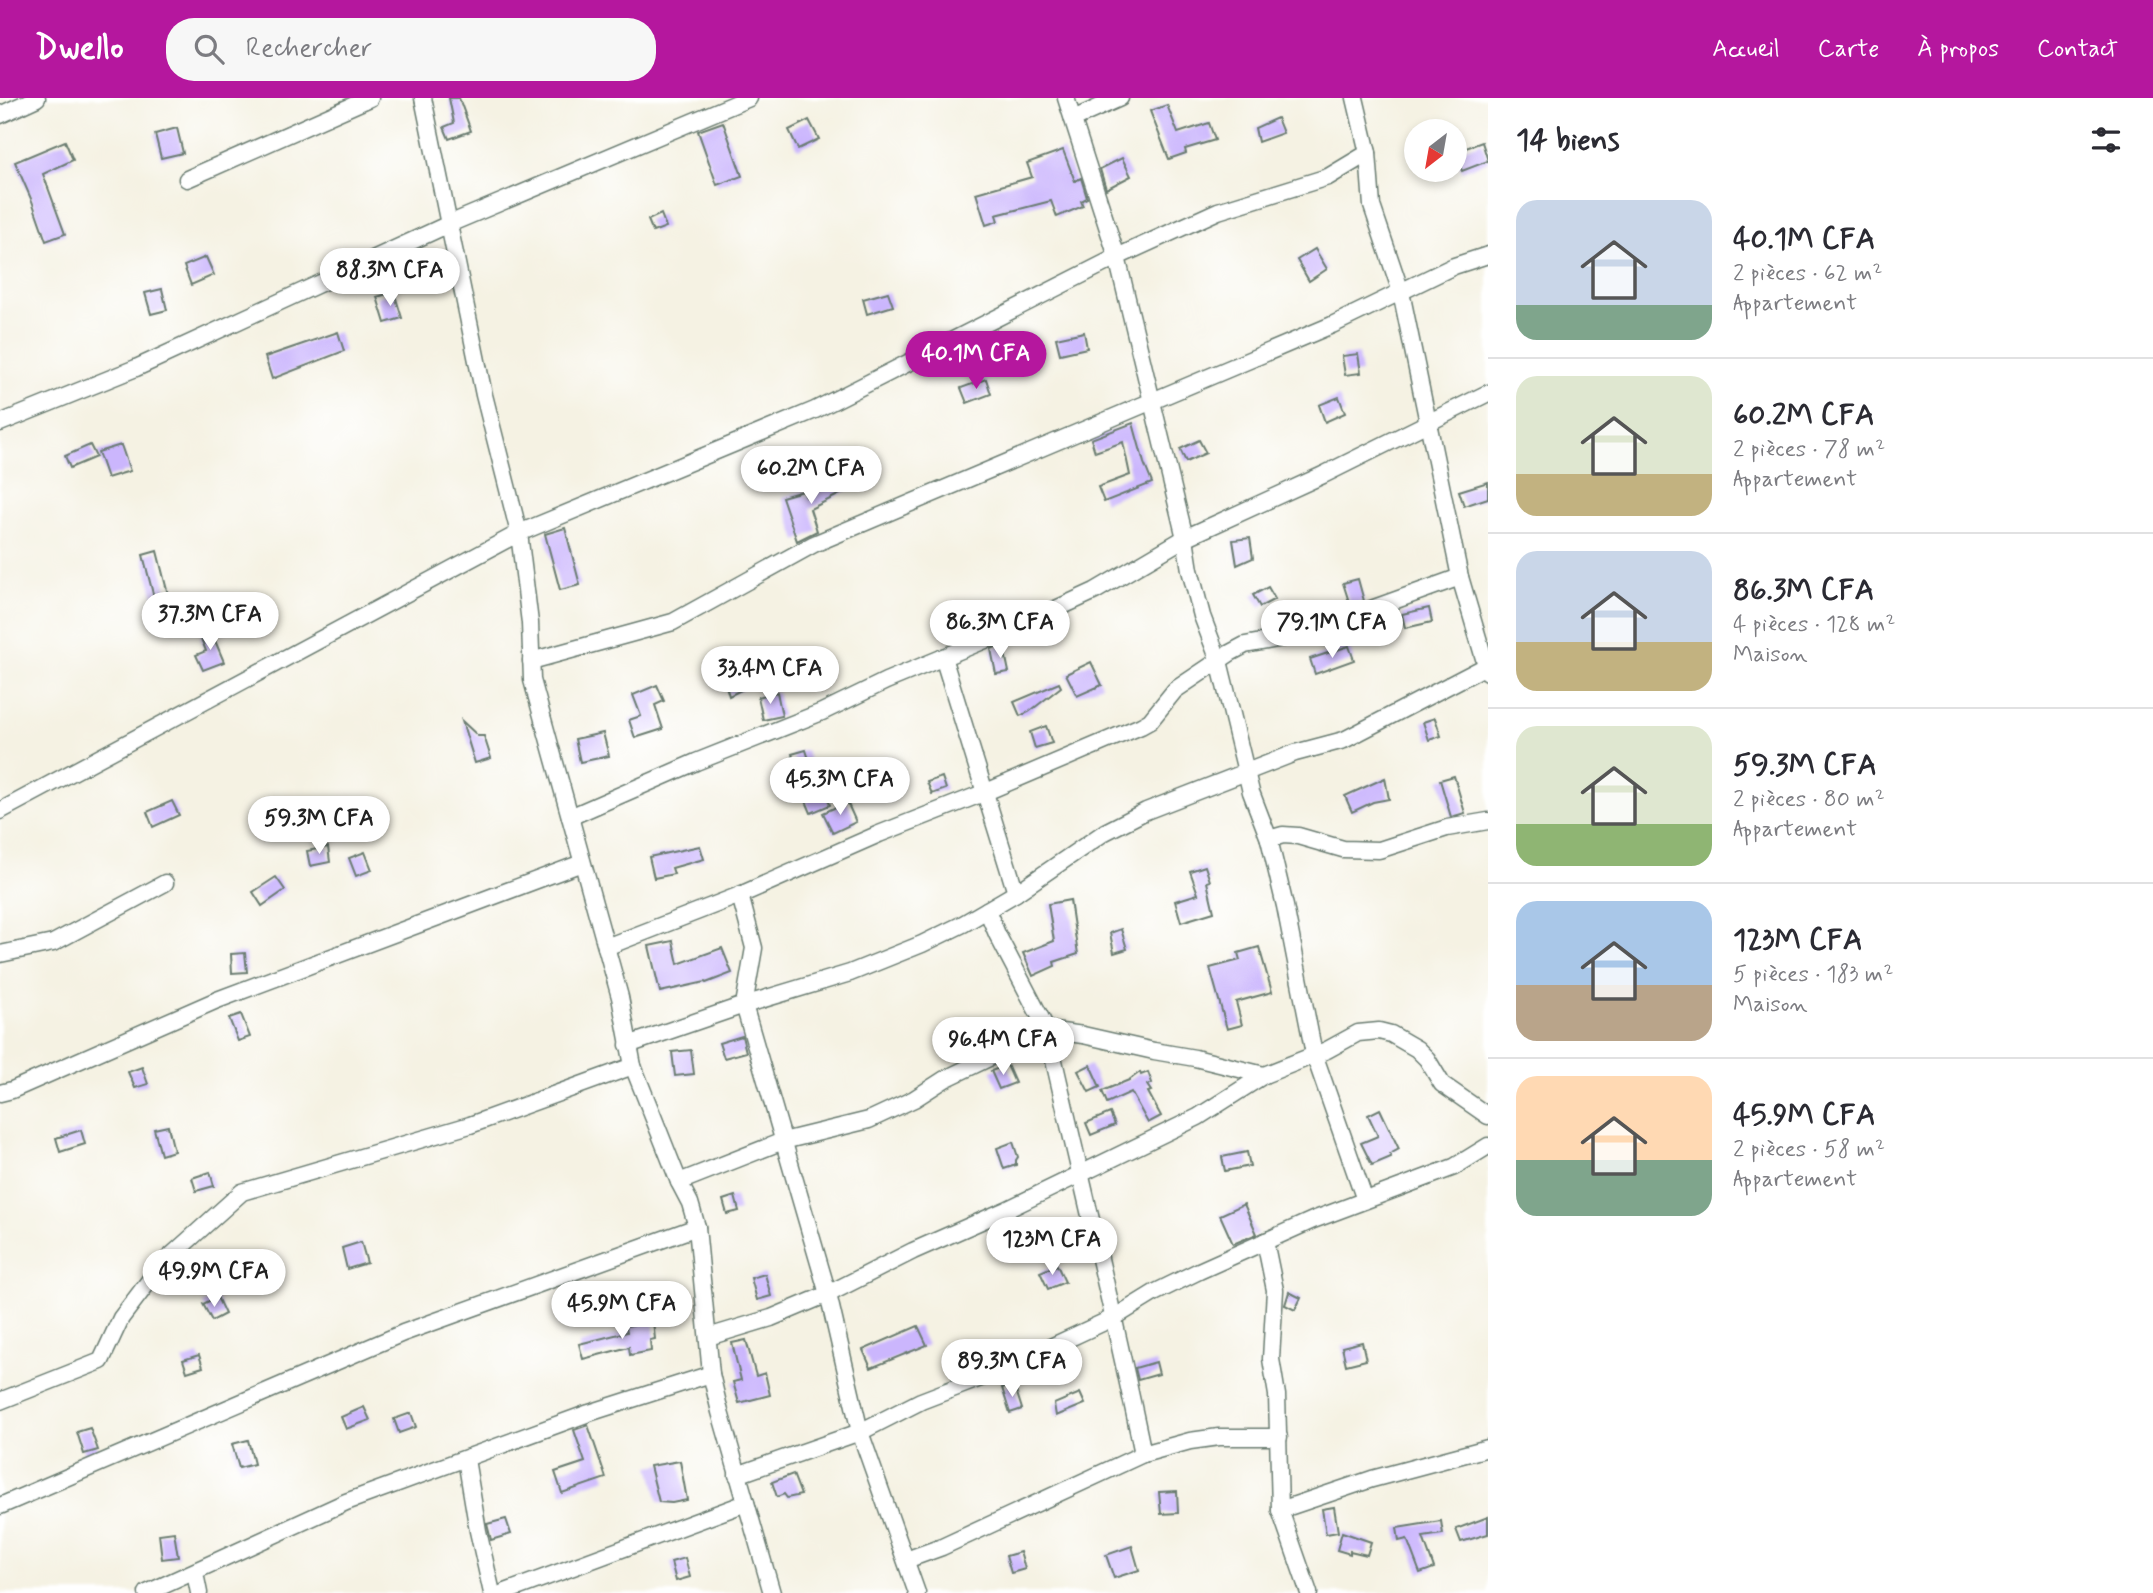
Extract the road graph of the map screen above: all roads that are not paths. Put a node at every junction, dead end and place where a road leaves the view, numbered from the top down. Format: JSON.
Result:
{"nodes":[{"id":1,"x":37,"y":98,"type":"edge"},
{"id":2,"x":370,"y":98,"type":"edge"},
{"id":3,"x":423,"y":98,"type":"edge"},
{"id":4,"x":749,"y":98,"type":"edge"},
{"id":5,"x":1066,"y":98,"type":"edge"},
{"id":6,"x":1120,"y":98,"type":"edge"},
{"id":7,"x":1355,"y":98,"type":"edge"},
{"id":8,"x":0,"y":115,"type":"edge"},
{"id":9,"x":1073,"y":119,"type":"junction"},
{"id":10,"x":1368,"y":152,"type":"junction"},
{"id":11,"x":187,"y":179,"type":"dead end"},
{"id":12,"x":449,"y":224,"type":"junction"},
{"id":13,"x":1488,"y":255,"type":"edge"},
{"id":14,"x":1117,"y":257,"type":"junction"},
{"id":15,"x":1401,"y":292,"type":"junction"},
{"id":16,"x":1488,"y":393,"type":"edge"},
{"id":17,"x":1151,"y":401,"type":"junction"},
{"id":18,"x":0,"y":423,"type":"edge"},
{"id":19,"x":1429,"y":424,"type":"junction"},
{"id":20,"x":519,"y":533,"type":"junction"},
{"id":21,"x":1185,"y":538,"type":"junction"},
{"id":22,"x":1460,"y":576,"type":"junction"},
{"id":23,"x":943,"y":657,"type":"junction"},
{"id":24,"x":531,"y":661,"type":"junction"},
{"id":25,"x":1219,"y":661,"type":"junction"},
{"id":26,"x":1487,"y":668,"type":"edge"},
{"id":27,"x":1246,"y":771,"type":"junction"},
{"id":28,"x":986,"y":792,"type":"junction"},
{"id":29,"x":0,"y":811,"type":"edge"},
{"id":30,"x":570,"y":817,"type":"junction"},
{"id":31,"x":1488,"y":821,"type":"edge"},
{"id":32,"x":1269,"y":839,"type":"junction"},
{"id":33,"x":583,"y":863,"type":"junction"},
{"id":34,"x":165,"y":883,"type":"dead end"},
{"id":35,"x":1016,"y":893,"type":"junction"},
{"id":36,"x":740,"y":895,"type":"junction"},
{"id":37,"x":988,"y":910,"type":"junction"},
{"id":38,"x":606,"y":947,"type":"junction"},
{"id":39,"x":0,"y":954,"type":"edge"},
{"id":40,"x":744,"y":1005,"type":"junction"},
{"id":41,"x":1048,"y":1030,"type":"junction"},
{"id":42,"x":628,"y":1045,"type":"junction"},
{"id":43,"x":1314,"y":1054,"type":"junction"},
{"id":44,"x":633,"y":1066,"type":"junction"},
{"id":45,"x":1264,"y":1075,"type":"junction"},
{"id":46,"x":0,"y":1093,"type":"edge"},
{"id":47,"x":1488,"y":1116,"type":"edge"},
{"id":48,"x":783,"y":1141,"type":"junction"},
{"id":49,"x":1488,"y":1146,"type":"edge"},
{"id":50,"x":1080,"y":1174,"type":"junction"},
{"id":51,"x":679,"y":1182,"type":"junction"},
{"id":52,"x":1365,"y":1200,"type":"junction"},
{"id":53,"x":697,"y":1227,"type":"junction"},
{"id":54,"x":1265,"y":1241,"type":"junction"},
{"id":55,"x":828,"y":1294,"type":"junction"},
{"id":56,"x":1115,"y":1317,"type":"junction"},
{"id":57,"x":708,"y":1337,"type":"junction"},
{"id":58,"x":712,"y":1374,"type":"junction"},
{"id":59,"x":0,"y":1401,"type":"edge"},
{"id":60,"x":860,"y":1432,"type":"junction"},
{"id":61,"x":1279,"y":1437,"type":"junction"},
{"id":62,"x":1488,"y":1448,"type":"edge"},
{"id":63,"x":1143,"y":1454,"type":"junction"},
{"id":64,"x":466,"y":1459,"type":"junction"},
{"id":65,"x":737,"y":1475,"type":"junction"},
{"id":66,"x":746,"y":1503,"type":"junction"},
{"id":67,"x":0,"y":1506,"type":"edge"},
{"id":68,"x":1280,"y":1510,"type":"junction"},
{"id":69,"x":906,"y":1560,"type":"junction"},
{"id":70,"x":194,"y":1573,"type":"junction"},
{"id":71,"x":147,"y":1593,"type":"edge"},
{"id":72,"x":199,"y":1593,"type":"edge"},
{"id":73,"x":492,"y":1593,"type":"edge"},
{"id":74,"x":503,"y":1593,"type":"edge"},
{"id":75,"x":772,"y":1593,"type":"edge"},
{"id":76,"x":917,"y":1593,"type":"edge"},
{"id":77,"x":1309,"y":1593,"type":"edge"}],
"edges":[{"from":1,"to":8,"type":"street"},
{"from":2,"to":11,"type":"street"},
{"from":3,"to":12,"type":"street"},
{"from":4,"to":12,"type":"street"},
{"from":5,"to":9,"type":"street"},
{"from":6,"to":9,"type":"street"},
{"from":7,"to":10,"type":"street"},
{"from":9,"to":14,"type":"street"},
{"from":10,"to":14,"type":"street"},
{"from":10,"to":15,"type":"street"},
{"from":12,"to":18,"type":"street"},
{"from":12,"to":20,"type":"street"},
{"from":13,"to":15,"type":"street"},
{"from":14,"to":17,"type":"street"},
{"from":14,"to":20,"type":"street"},
{"from":15,"to":17,"type":"street"},
{"from":15,"to":19,"type":"street"},
{"from":16,"to":19,"type":"street"},
{"from":17,"to":21,"type":"street"},
{"from":17,"to":24,"type":"street"},
{"from":19,"to":21,"type":"street"},
{"from":19,"to":22,"type":"street"},
{"from":20,"to":24,"type":"street"},
{"from":20,"to":29,"type":"street"},
{"from":21,"to":23,"type":"street"},
{"from":21,"to":25,"type":"street"},
{"from":22,"to":25,"type":"street"},
{"from":22,"to":26,"type":"street"},
{"from":23,"to":28,"type":"street"},
{"from":23,"to":30,"type":"street"},
{"from":24,"to":30,"type":"street"},
{"from":25,"to":27,"type":"street"},
{"from":25,"to":28,"type":"street"},
{"from":26,"to":27,"type":"street"},
{"from":27,"to":32,"type":"street"},
{"from":27,"to":35,"type":"street"},
{"from":28,"to":35,"type":"street"},
{"from":28,"to":36,"type":"street"},
{"from":30,"to":33,"type":"street"},
{"from":31,"to":32,"type":"street"},
{"from":32,"to":43,"type":"street"},
{"from":33,"to":38,"type":"street"},
{"from":33,"to":46,"type":"street"},
{"from":34,"to":39,"type":"street"},
{"from":35,"to":37,"type":"street"},
{"from":36,"to":38,"type":"street"},
{"from":36,"to":40,"type":"street"},
{"from":37,"to":40,"type":"street"},
{"from":37,"to":41,"type":"street"},
{"from":38,"to":42,"type":"street"},
{"from":40,"to":42,"type":"street"},
{"from":40,"to":48,"type":"street"},
{"from":41,"to":45,"type":"street"},
{"from":41,"to":48,"type":"street"},
{"from":41,"to":50,"type":"street"},
{"from":42,"to":44,"type":"street"},
{"from":43,"to":45,"type":"street"},
{"from":43,"to":47,"type":"street"},
{"from":43,"to":52,"type":"street"},
{"from":44,"to":51,"type":"street"},
{"from":44,"to":59,"type":"street"},
{"from":45,"to":50,"type":"street"},
{"from":48,"to":51,"type":"street"},
{"from":48,"to":55,"type":"street"},
{"from":49,"to":52,"type":"street"},
{"from":50,"to":55,"type":"street"},
{"from":50,"to":56,"type":"street"},
{"from":51,"to":53,"type":"street"},
{"from":52,"to":54,"type":"street"},
{"from":53,"to":57,"type":"street"},
{"from":53,"to":67,"type":"street"},
{"from":54,"to":56,"type":"street"},
{"from":54,"to":61,"type":"street"},
{"from":55,"to":57,"type":"street"},
{"from":55,"to":60,"type":"street"},
{"from":56,"to":60,"type":"street"},
{"from":56,"to":63,"type":"street"},
{"from":57,"to":58,"type":"street"},
{"from":58,"to":64,"type":"street"},
{"from":58,"to":65,"type":"street"},
{"from":60,"to":65,"type":"street"},
{"from":60,"to":69,"type":"street"},
{"from":61,"to":63,"type":"street"},
{"from":61,"to":68,"type":"street"},
{"from":62,"to":68,"type":"street"},
{"from":63,"to":69,"type":"street"},
{"from":64,"to":70,"type":"street"},
{"from":64,"to":73,"type":"street"},
{"from":65,"to":66,"type":"street"},
{"from":66,"to":74,"type":"street"},
{"from":66,"to":75,"type":"street"},
{"from":68,"to":77,"type":"street"},
{"from":69,"to":76,"type":"street"},
{"from":70,"to":71,"type":"street"},
{"from":70,"to":72,"type":"street"}]}
